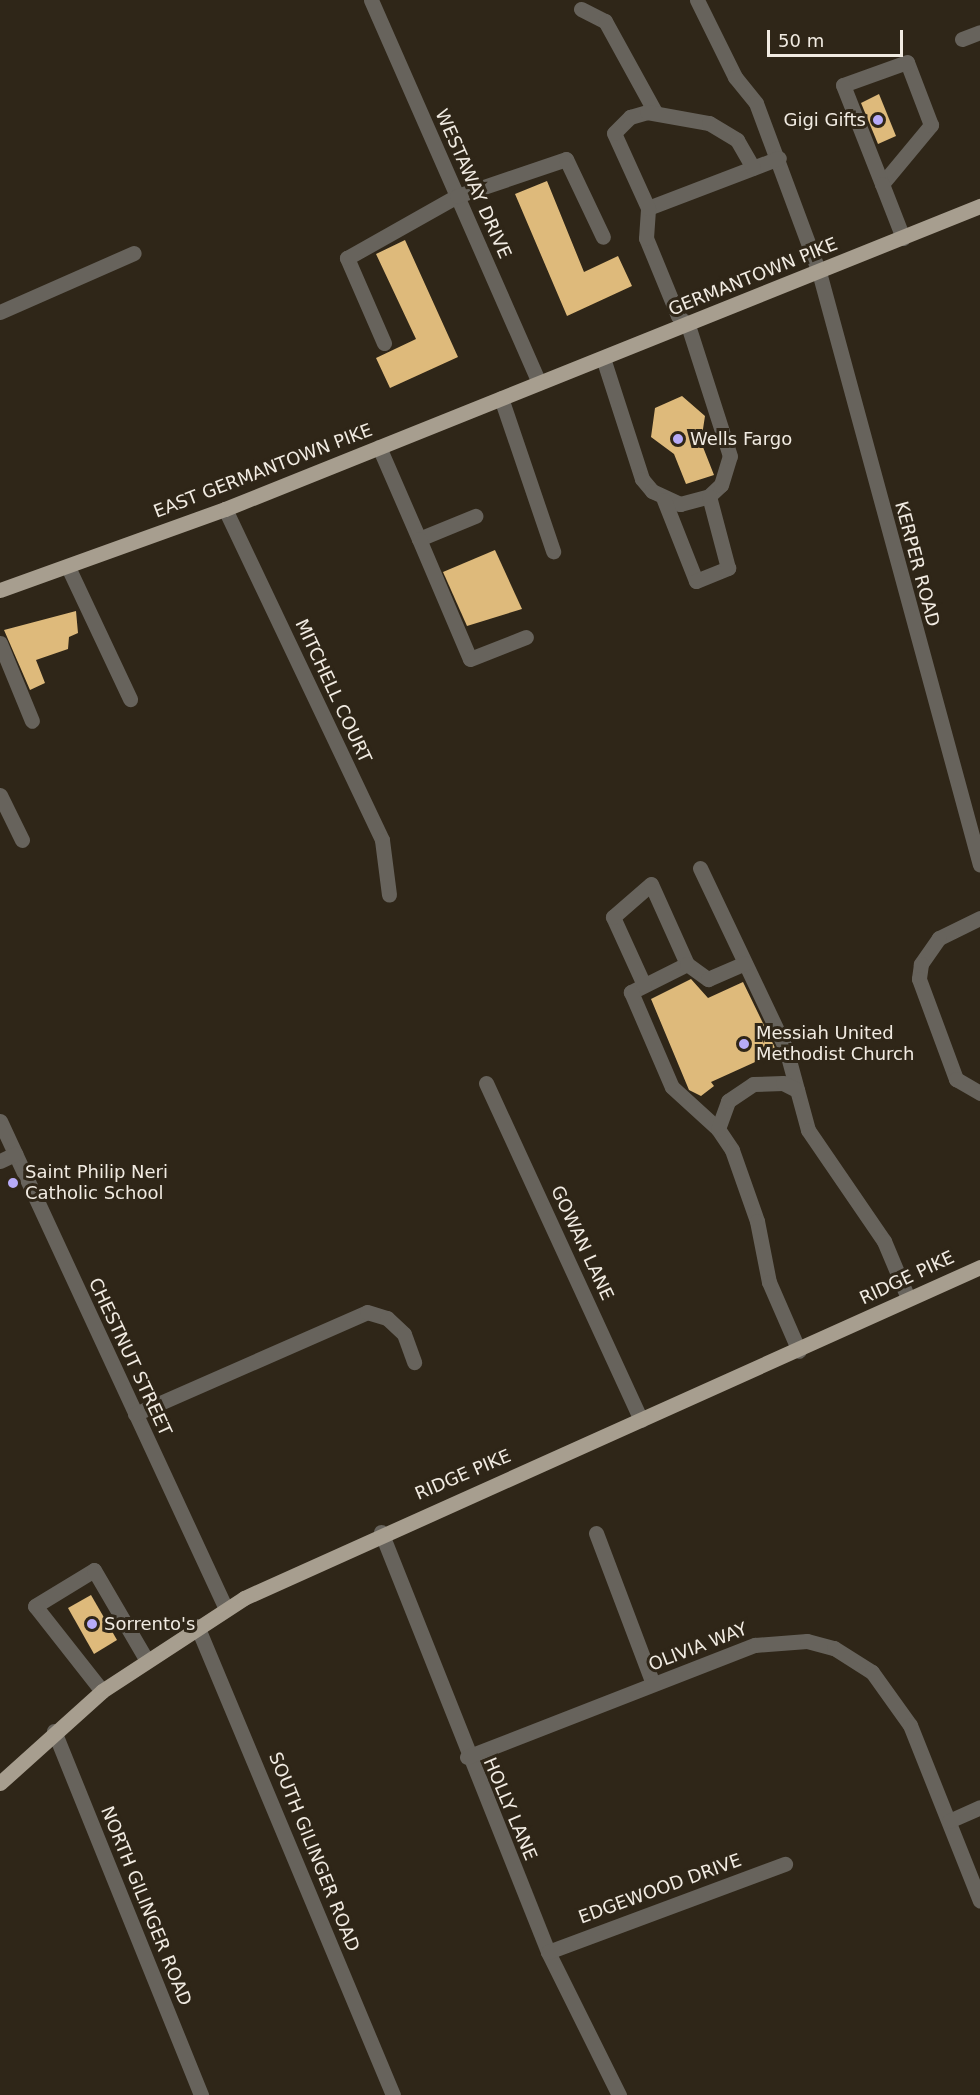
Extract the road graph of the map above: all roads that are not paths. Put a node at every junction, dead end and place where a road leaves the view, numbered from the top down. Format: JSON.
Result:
{"nodes":[{"id":1,"x":371,"y":0,"type":"edge"},
{"id":2,"x":697,"y":0,"type":"edge"},
{"id":3,"x":581,"y":9,"type":"dead end"},
{"id":4,"x":980,"y":32,"type":"edge"},
{"id":5,"x":962,"y":39,"type":"dead end"},
{"id":6,"x":655,"y":112,"type":"junction"},
{"id":7,"x":779,"y":158,"type":"junction"},
{"id":8,"x":753,"y":168,"type":"junction"},
{"id":9,"x":882,"y":184,"type":"junction"},
{"id":10,"x":458,"y":196,"type":"junction"},
{"id":11,"x":980,"y":206,"type":"edge"},
{"id":12,"x":648,"y":208,"type":"junction"},
{"id":13,"x":603,"y":237,"type":"dead end"},
{"id":14,"x":903,"y":238,"type":"junction"},
{"id":15,"x":134,"y":253,"type":"dead end"},
{"id":16,"x":819,"y":272,"type":"junction"},
{"id":17,"x":0,"y":312,"type":"edge"},
{"id":18,"x":688,"y":324,"type":"junction"},
{"id":19,"x":384,"y":343,"type":"dead end"},
{"id":20,"x":603,"y":358,"type":"junction"},
{"id":21,"x":539,"y":383,"type":"junction"},
{"id":22,"x":501,"y":398,"type":"junction"},
{"id":23,"x":379,"y":447,"type":"junction"},
{"id":24,"x":709,"y":496,"type":"junction"},
{"id":25,"x":664,"y":500,"type":"junction"},
{"id":26,"x":225,"y":509,"type":"junction"},
{"id":27,"x":475,"y":516,"type":"dead end"},
{"id":28,"x":419,"y":539,"type":"junction"},
{"id":29,"x":553,"y":551,"type":"dead end"},
{"id":30,"x":68,"y":567,"type":"junction"},
{"id":31,"x":1,"y":586,"type":"edge"},
{"id":32,"x":526,"y":636,"type":"dead end"},
{"id":33,"x":0,"y":643,"type":"edge"},
{"id":34,"x":130,"y":699,"type":"dead end"},
{"id":35,"x":32,"y":722,"type":"dead end"},
{"id":36,"x":0,"y":795,"type":"edge"},
{"id":37,"x":22,"y":840,"type":"dead end"},
{"id":38,"x":980,"y":865,"type":"edge"},
{"id":39,"x":700,"y":868,"type":"dead end"},
{"id":40,"x":389,"y":894,"type":"dead end"},
{"id":41,"x":980,"y":918,"type":"edge"},
{"id":42,"x":745,"y":963,"type":"junction"},
{"id":43,"x":687,"y":964,"type":"junction"},
{"id":44,"x":644,"y":985,"type":"junction"},
{"id":45,"x":486,"y":1083,"type":"dead end"},
{"id":46,"x":797,"y":1090,"type":"junction"},
{"id":47,"x":980,"y":1093,"type":"edge"},
{"id":48,"x":0,"y":1121,"type":"edge"},
{"id":49,"x":718,"y":1129,"type":"junction"},
{"id":50,"x":15,"y":1154,"type":"junction"},
{"id":51,"x":0,"y":1161,"type":"edge"},
{"id":52,"x":980,"y":1266,"type":"edge"},
{"id":53,"x":908,"y":1298,"type":"junction"},
{"id":54,"x":799,"y":1351,"type":"junction"},
{"id":55,"x":414,"y":1362,"type":"dead end"},
{"id":56,"x":135,"y":1414,"type":"junction"},
{"id":57,"x":641,"y":1420,"type":"junction"},
{"id":58,"x":381,"y":1532,"type":"junction"},
{"id":59,"x":596,"y":1533,"type":"dead end"},
{"id":60,"x":226,"y":1609,"type":"junction"},
{"id":61,"x":197,"y":1626,"type":"junction"},
{"id":62,"x":146,"y":1659,"type":"junction"},
{"id":63,"x":653,"y":1684,"type":"junction"},
{"id":64,"x":102,"y":1691,"type":"junction"},
{"id":65,"x":54,"y":1731,"type":"junction"},
{"id":66,"x":467,"y":1756,"type":"junction"},
{"id":67,"x":0,"y":1783,"type":"edge"},
{"id":68,"x":980,"y":1807,"type":"edge"},
{"id":69,"x":949,"y":1821,"type":"junction"},
{"id":70,"x":785,"y":1863,"type":"dead end"},
{"id":71,"x":980,"y":1901,"type":"edge"},
{"id":72,"x":548,"y":1952,"type":"junction"},
{"id":73,"x":201,"y":2095,"type":"edge"},
{"id":74,"x":393,"y":2095,"type":"edge"},
{"id":75,"x":619,"y":2095,"type":"edge"}],
"edges":[{"from":1,"to":10,"type":"street","name":"WESTAWAY DRIVE"},
{"from":2,"to":7,"type":"street","name":"KERPER ROAD"},
{"from":3,"to":6,"type":"street"},
{"from":4,"to":5,"type":"street"},
{"from":6,"to":8,"type":"street"},
{"from":6,"to":12,"type":"street"},
{"from":7,"to":8,"type":"street"},
{"from":7,"to":16,"type":"street","name":"KERPER ROAD"},
{"from":8,"to":12,"type":"street"},
{"from":9,"to":9,"type":"street"},
{"from":9,"to":14,"type":"street"},
{"from":10,"to":13,"type":"street"},
{"from":10,"to":19,"type":"street"},
{"from":10,"to":21,"type":"street","name":"WESTAWAY DRIVE"},
{"from":11,"to":14,"type":"main road","name":"GERMANTOWN PIKE"},
{"from":12,"to":18,"type":"street"},
{"from":14,"to":16,"type":"main road","name":"GERMANTOWN PIKE"},
{"from":15,"to":17,"type":"street"},
{"from":16,"to":18,"type":"main road","name":"GERMANTOWN PIKE"},
{"from":16,"to":38,"type":"street","name":"KERPER ROAD"},
{"from":18,"to":20,"type":"main road","name":"GERMANTOWN PIKE"},
{"from":18,"to":24,"type":"street"},
{"from":20,"to":21,"type":"main road","name":"GERMANTOWN PIKE"},
{"from":20,"to":25,"type":"street"},
{"from":21,"to":22,"type":"main road","name":"EAST GERMANTOWN PIKE"},
{"from":22,"to":23,"type":"main road","name":"EAST GERMANTOWN PIKE"},
{"from":22,"to":29,"type":"street"},
{"from":23,"to":26,"type":"main road","name":"EAST GERMANTOWN PIKE"},
{"from":23,"to":28,"type":"street"},
{"from":24,"to":25,"type":"street"},
{"from":24,"to":25,"type":"street"},
{"from":26,"to":30,"type":"main road","name":"EAST GERMANTOWN PIKE"},
{"from":26,"to":40,"type":"street","name":"MITCHELL COURT"},
{"from":27,"to":28,"type":"street"},
{"from":28,"to":32,"type":"street"},
{"from":30,"to":31,"type":"main road","name":"EAST GERMANTOWN PIKE"},
{"from":30,"to":34,"type":"street"},
{"from":33,"to":35,"type":"street"},
{"from":36,"to":37,"type":"street"},
{"from":39,"to":42,"type":"street"},
{"from":41,"to":47,"type":"street"},
{"from":42,"to":43,"type":"street"},
{"from":42,"to":46,"type":"street"},
{"from":43,"to":44,"type":"street"},
{"from":43,"to":44,"type":"street"},
{"from":44,"to":49,"type":"street"},
{"from":45,"to":57,"type":"street","name":"GOWAN LANE"},
{"from":46,"to":49,"type":"street"},
{"from":46,"to":53,"type":"street"},
{"from":48,"to":50,"type":"street","name":"CHESTNUT STREET"},
{"from":49,"to":54,"type":"street"},
{"from":50,"to":51,"type":"street"},
{"from":50,"to":56,"type":"street","name":"CHESTNUT STREET"},
{"from":52,"to":53,"type":"main road","name":"RIDGE PIKE"},
{"from":53,"to":54,"type":"main road","name":"RIDGE PIKE"},
{"from":54,"to":57,"type":"main road","name":"RIDGE PIKE"},
{"from":55,"to":56,"type":"street"},
{"from":56,"to":60,"type":"street","name":"CHESTNUT STREET"},
{"from":57,"to":58,"type":"main road","name":"RIDGE PIKE"},
{"from":58,"to":60,"type":"main road","name":"RIDGE PIKE"},
{"from":58,"to":66,"type":"street","name":"HOLLY LANE"},
{"from":59,"to":63,"type":"street"},
{"from":60,"to":61,"type":"main road","name":"RIDGE PIKE"},
{"from":61,"to":62,"type":"main road","name":"RIDGE PIKE"},
{"from":61,"to":74,"type":"street","name":"SOUTH GILINGER ROAD"},
{"from":62,"to":64,"type":"main road","name":"RIDGE PIKE"},
{"from":62,"to":64,"type":"street"},
{"from":63,"to":66,"type":"street","name":"OLIVIA WAY"},
{"from":63,"to":69,"type":"street","name":"OLIVIA WAY"},
{"from":64,"to":65,"type":"main road","name":"RIDGE PIKE"},
{"from":65,"to":67,"type":"main road","name":"RIDGE PIKE"},
{"from":65,"to":73,"type":"street","name":"NORTH GILINGER ROAD"},
{"from":66,"to":72,"type":"street","name":"HOLLY LANE"},
{"from":68,"to":69,"type":"street"},
{"from":69,"to":71,"type":"street","name":"OLIVIA WAY"},
{"from":70,"to":72,"type":"street","name":"EDGEWOOD DRIVE"},
{"from":72,"to":75,"type":"street","name":"HOLLY LANE"}]}
